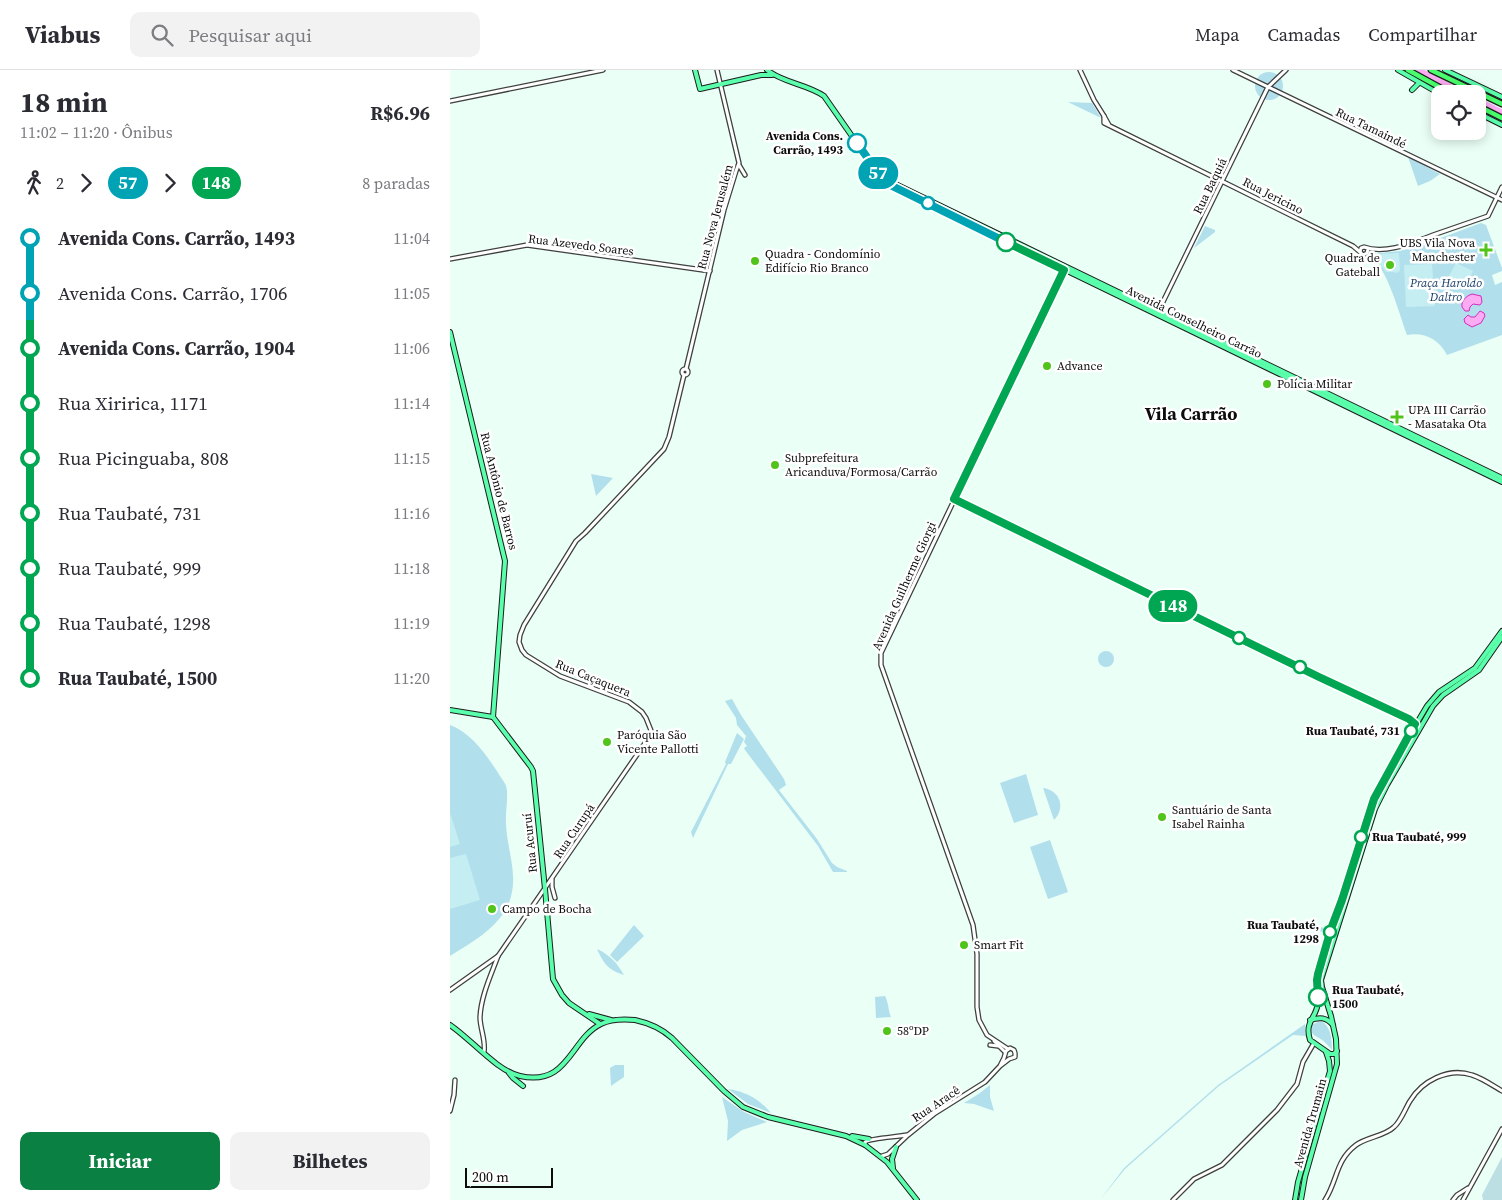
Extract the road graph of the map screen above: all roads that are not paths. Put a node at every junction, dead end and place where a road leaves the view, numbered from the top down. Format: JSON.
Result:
{"nodes":[{"id":1,"x":602,"y":70,"type":"edge"},
{"id":2,"x":695,"y":70,"type":"edge"},
{"id":3,"x":717,"y":70,"type":"edge"},
{"id":4,"x":767,"y":70,"type":"edge"},
{"id":5,"x":1080,"y":70,"type":"edge"},
{"id":6,"x":1233,"y":70,"type":"edge"},
{"id":7,"x":1286,"y":70,"type":"edge"},
{"id":8,"x":1398,"y":70,"type":"edge"},
{"id":9,"x":1408,"y":70,"type":"edge"},
{"id":10,"x":1445,"y":70,"type":"edge"},
{"id":11,"x":1433,"y":71,"type":"edge"},
{"id":12,"x":762,"y":72,"type":"edge"},
{"id":13,"x":772,"y":75,"type":"junction"},
{"id":14,"x":1420,"y":83,"type":"junction"},
{"id":15,"x":720,"y":84,"type":"junction"},
{"id":16,"x":1436,"y":85,"type":"edge"},
{"id":17,"x":1268,"y":87,"type":"junction"},
{"id":18,"x":1431,"y":89,"type":"edge"},
{"id":19,"x":1412,"y":90,"type":"dead end"},
{"id":20,"x":1502,"y":98,"type":"edge"},
{"id":21,"x":450,"y":101,"type":"edge"},
{"id":22,"x":1502,"y":104,"type":"edge"},
{"id":23,"x":1486,"y":110,"type":"edge"},
{"id":24,"x":1104,"y":116,"type":"junction"},
{"id":25,"x":1486,"y":117,"type":"edge"},
{"id":26,"x":1502,"y":118,"type":"edge"},
{"id":27,"x":1109,"y":125,"type":"junction"},
{"id":28,"x":1502,"y":125,"type":"edge"},
{"id":29,"x":739,"y":165,"type":"junction"},
{"id":30,"x":745,"y":175,"type":"dead end"},
{"id":31,"x":1222,"y":181,"type":"junction"},
{"id":32,"x":1502,"y":187,"type":"edge"},
{"id":33,"x":1497,"y":198,"type":"junction"},
{"id":34,"x":1502,"y":200,"type":"edge"},
{"id":35,"x":1353,"y":246,"type":"junction"},
{"id":36,"x":1362,"y":248,"type":"junction"},
{"id":37,"x":1368,"y":250,"type":"junction"},
{"id":38,"x":1360,"y":252,"type":"junction"},
{"id":39,"x":450,"y":259,"type":"edge"},
{"id":40,"x":1065,"y":268,"type":"junction"},
{"id":41,"x":710,"y":272,"type":"junction"},
{"id":42,"x":1158,"y":313,"type":"junction"},
{"id":43,"x":450,"y":332,"type":"edge"},
{"id":44,"x":1502,"y":480,"type":"edge"},
{"id":45,"x":954,"y":499,"type":"junction"},
{"id":46,"x":576,"y":541,"type":"joint"},
{"id":47,"x":1502,"y":631,"type":"edge"},
{"id":48,"x":1502,"y":637,"type":"edge"},
{"id":49,"x":450,"y":710,"type":"edge"},
{"id":50,"x":493,"y":717,"type":"junction"},
{"id":51,"x":1416,"y":723,"type":"junction"},
{"id":52,"x":1423,"y":725,"type":"junction"},
{"id":53,"x":652,"y":733,"type":"joint"},
{"id":54,"x":1405,"y":744,"type":"junction"},
{"id":55,"x":1409,"y":747,"type":"junction"},
{"id":56,"x":552,"y":879,"type":"junction"},
{"id":57,"x":545,"y":889,"type":"junction"},
{"id":58,"x":554,"y":898,"type":"dead end"},
{"id":59,"x":498,"y":956,"type":"junction"},
{"id":60,"x":488,"y":963,"type":"junction"},
{"id":61,"x":493,"y":969,"type":"junction"},
{"id":62,"x":450,"y":990,"type":"edge"},
{"id":63,"x":1325,"y":998,"type":"junction"},
{"id":64,"x":1318,"y":1003,"type":"junction"},
{"id":65,"x":586,"y":1014,"type":"junction"},
{"id":66,"x":611,"y":1020,"type":"junction"},
{"id":67,"x":1310,"y":1020,"type":"junction"},
{"id":68,"x":600,"y":1024,"type":"junction"},
{"id":69,"x":450,"y":1025,"type":"edge"},
{"id":70,"x":1333,"y":1025,"type":"junction"},
{"id":71,"x":994,"y":1040,"type":"junction"},
{"id":72,"x":1314,"y":1042,"type":"junction"},
{"id":73,"x":990,"y":1045,"type":"dead end"},
{"id":74,"x":998,"y":1046,"type":"junction"},
{"id":75,"x":1337,"y":1051,"type":"junction"},
{"id":76,"x":484,"y":1052,"type":"junction"},
{"id":77,"x":1006,"y":1052,"type":"junction"},
{"id":78,"x":1326,"y":1052,"type":"junction"},
{"id":79,"x":1009,"y":1059,"type":"junction"},
{"id":80,"x":1000,"y":1066,"type":"junction"},
{"id":81,"x":508,"y":1071,"type":"junction"},
{"id":82,"x":455,"y":1080,"type":"dead end"},
{"id":83,"x":523,"y":1086,"type":"dead end"},
{"id":84,"x":1502,"y":1091,"type":"edge"},
{"id":85,"x":450,"y":1111,"type":"edge"},
{"id":86,"x":1502,"y":1129,"type":"edge"},
{"id":87,"x":908,"y":1135,"type":"junction"},
{"id":88,"x":846,"y":1136,"type":"junction"},
{"id":89,"x":869,"y":1139,"type":"junction"},
{"id":90,"x":865,"y":1145,"type":"junction"},
{"id":91,"x":896,"y":1147,"type":"junction"},
{"id":92,"x":882,"y":1156,"type":"junction"},
{"id":93,"x":894,"y":1170,"type":"junction"},
{"id":94,"x":1471,"y":1186,"type":"junction"},
{"id":95,"x":1457,"y":1195,"type":"junction"},
{"id":96,"x":917,"y":1200,"type":"edge"},
{"id":97,"x":1173,"y":1200,"type":"edge"},
{"id":98,"x":1296,"y":1200,"type":"edge"},
{"id":99,"x":1301,"y":1200,"type":"edge"},
{"id":100,"x":1325,"y":1200,"type":"edge"},
{"id":101,"x":1452,"y":1200,"type":"edge"},
{"id":102,"x":1462,"y":1200,"type":"edge"}],
"edges":[{"from":1,"to":21,"type":"street"},
{"from":2,"to":15,"type":"main road"},
{"from":3,"to":15,"type":"street","name":"Rua Nova Jerusalém"},
{"from":4,"to":13,"type":"main road","name":"Avenida Conselheiro Carrão"},
{"from":5,"to":24,"type":"street"},
{"from":6,"to":17,"type":"street","name":"Rua Tamaindé"},
{"from":7,"to":17,"type":"street","name":"Rua Baquiá"},
{"from":8,"to":14,"type":"main road"},
{"from":9,"to":16,"type":"highway"},
{"from":10,"to":20,"type":"main road"},
{"from":11,"to":22,"type":"highway"},
{"from":12,"to":13,"type":"main road"},
{"from":12,"to":15,"type":"main road"},
{"from":13,"to":40,"type":"main road","name":"Avenida Conselheiro Carrão"},
{"from":14,"to":18,"type":"main road"},
{"from":14,"to":19,"type":"main road"},
{"from":15,"to":29,"type":"street","name":"Rua Nova Jerusalém"},
{"from":17,"to":31,"type":"street","name":"Rua Baquiá"},
{"from":17,"to":33,"type":"street","name":"Rua Tamaindé"},
{"from":23,"to":26,"type":"highway"},
{"from":24,"to":27,"type":"street"},
{"from":24,"to":27,"type":"street","name":"Rua Jericino"},
{"from":25,"to":28,"type":"main road"},
{"from":27,"to":31,"type":"street","name":"Rua Jericino"},
{"from":29,"to":30,"type":"street"},
{"from":29,"to":41,"type":"street","name":"Rua Nova Jerusalém"},
{"from":31,"to":35,"type":"street","name":"Rua Jericino"},
{"from":31,"to":42,"type":"street","name":"Rua Baquiá"},
{"from":32,"to":33,"type":"street"},
{"from":33,"to":34,"type":"street","name":"Rua Tamaindé"},
{"from":33,"to":37,"type":"street"},
{"from":35,"to":36,"type":"street","name":"Rua Jericino"},
{"from":35,"to":38,"type":"street","name":"Rua Jericino"},
{"from":36,"to":37,"type":"street"},
{"from":36,"to":38,"type":"street"},
{"from":37,"to":38,"type":"street"},
{"from":39,"to":41,"type":"street","name":"Rua Azevedo Soares"},
{"from":40,"to":42,"type":"main road","name":"Avenida Conselheiro Carrão"},
{"from":40,"to":45,"type":"street","name":"Avenida Guilherme Giorgi"},
{"from":41,"to":46,"type":"street","name":"Rua Nova Jerusalém"},
{"from":42,"to":44,"type":"main road","name":"Avenida Conselheiro Carrão"},
{"from":43,"to":50,"type":"main road","name":"Rua Antônio de Barros"},
{"from":45,"to":51,"type":"street"},
{"from":45,"to":71,"type":"street","name":"Avenida Guilherme Giorgi"},
{"from":46,"to":53,"type":"street","name":"Rua Caçaquera"},
{"from":47,"to":51,"type":"main road"},
{"from":48,"to":52,"type":"main road","name":"Avenida Trumain"},
{"from":49,"to":50,"type":"main road"},
{"from":50,"to":57,"type":"main road","name":"Rua Acuruí"},
{"from":51,"to":52,"type":"main road"},
{"from":51,"to":54,"type":"main road"},
{"from":52,"to":55,"type":"main road","name":"Avenida Trumain"},
{"from":53,"to":56,"type":"street","name":"Rua Curupá"},
{"from":54,"to":55,"type":"main road"},
{"from":54,"to":64,"type":"main road"},
{"from":55,"to":63,"type":"main road","name":"Avenida Trumain"},
{"from":56,"to":57,"type":"street","name":"Rua Curupá"},
{"from":56,"to":58,"type":"street"},
{"from":57,"to":59,"type":"street","name":"Rua Curupá"},
{"from":57,"to":65,"type":"main road","name":"Rua Acuruí"},
{"from":59,"to":60,"type":"street"},
{"from":59,"to":61,"type":"street","name":"Rua Curupá"},
{"from":60,"to":61,"type":"street"},
{"from":60,"to":62,"type":"street"},
{"from":61,"to":76,"type":"street","name":"Rua Curupá"},
{"from":63,"to":64,"type":"main road"},
{"from":63,"to":70,"type":"main road","name":"Avenida Trumain"},
{"from":64,"to":67,"type":"main road"},
{"from":65,"to":66,"type":"main road"},
{"from":65,"to":68,"type":"main road"},
{"from":66,"to":68,"type":"main road"},
{"from":66,"to":88,"type":"main road"},
{"from":67,"to":70,"type":"main road"},
{"from":67,"to":72,"type":"main road"},
{"from":68,"to":81,"type":"main road"},
{"from":69,"to":76,"type":"main road"},
{"from":70,"to":75,"type":"main road","name":"Avenida Trumain"},
{"from":71,"to":74,"type":"street","name":"Avenida Guilherme Giorgi"},
{"from":71,"to":77,"type":"street","name":"Avenida Guilherme Giorgi"},
{"from":72,"to":78,"type":"main road"},
{"from":72,"to":97,"type":"street"},
{"from":73,"to":74,"type":"street"},
{"from":74,"to":77,"type":"street","name":"Avenida Guilherme Giorgi"},
{"from":75,"to":78,"type":"main road"},
{"from":75,"to":99,"type":"main road","name":"Avenida Trumain"},
{"from":76,"to":81,"type":"main road"},
{"from":77,"to":79,"type":"street"},
{"from":77,"to":79,"type":"street"},
{"from":77,"to":80,"type":"street","name":"Rua Aracê"},
{"from":78,"to":98,"type":"main road","name":"Avenida Trumain"},
{"from":79,"to":80,"type":"street","name":"Rua Aracê"},
{"from":80,"to":87,"type":"street","name":"Rua Aracê"},
{"from":81,"to":83,"type":"main road"},
{"from":82,"to":85,"type":"street"},
{"from":84,"to":100,"type":"street"},
{"from":86,"to":94,"type":"street"},
{"from":87,"to":89,"type":"street"},
{"from":87,"to":91,"type":"street","name":"Rua Aracê"},
{"from":88,"to":89,"type":"main road"},
{"from":88,"to":90,"type":"main road"},
{"from":89,"to":90,"type":"street"},
{"from":90,"to":92,"type":"main road"},
{"from":91,"to":92,"type":"street","name":"Rua Aracê"},
{"from":91,"to":93,"type":"main road"},
{"from":92,"to":93,"type":"main road"},
{"from":93,"to":96,"type":"main road"},
{"from":94,"to":95,"type":"street"},
{"from":94,"to":102,"type":"street"},
{"from":95,"to":101,"type":"street"},
{"from":95,"to":102,"type":"street"}]}
